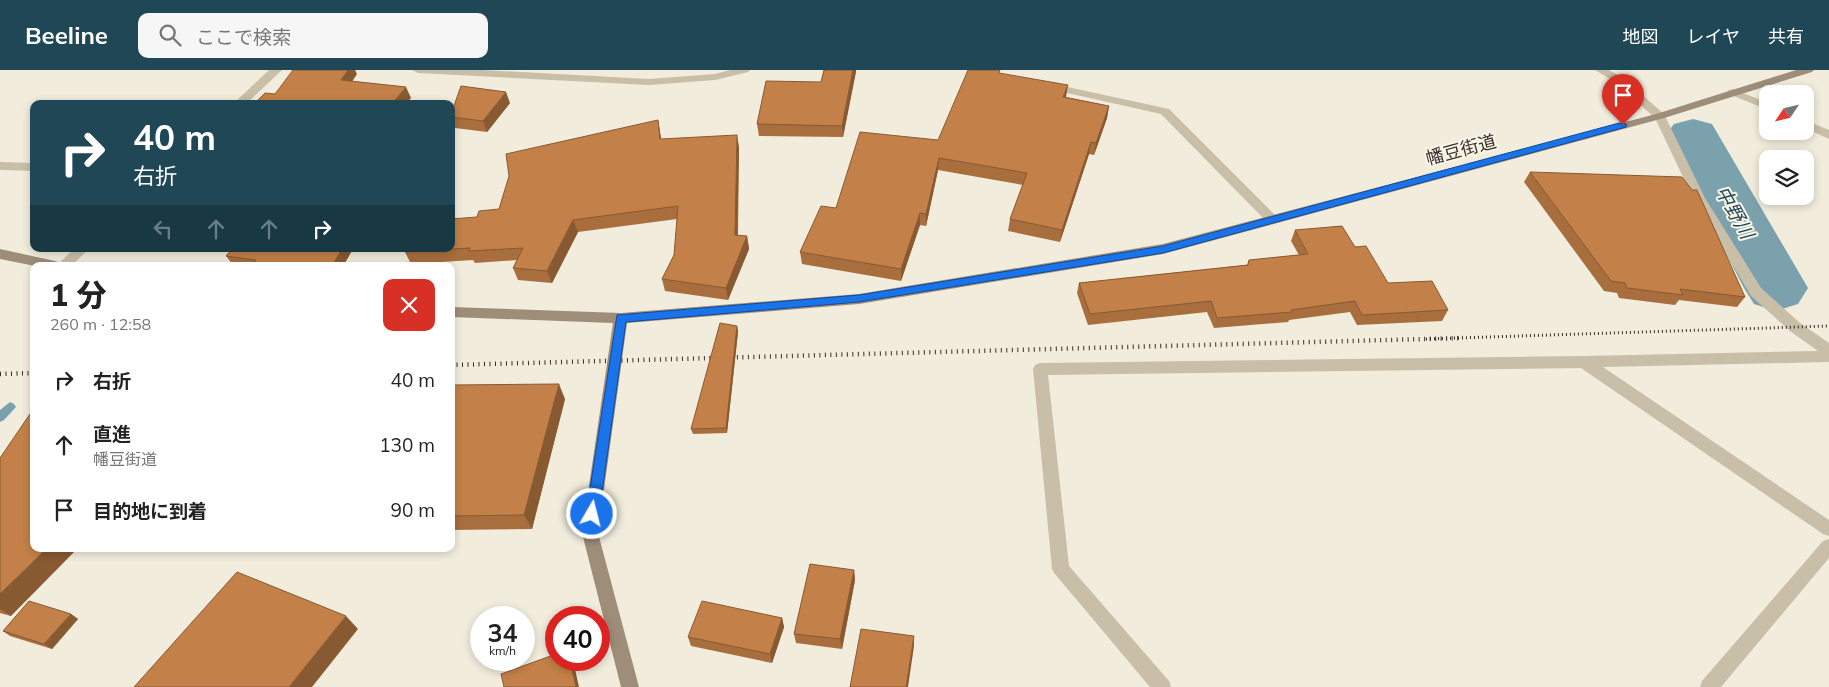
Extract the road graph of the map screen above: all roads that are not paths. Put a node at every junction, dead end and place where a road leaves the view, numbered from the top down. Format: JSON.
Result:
{"nodes":[{"id":1,"x":276,"y":70,"type":"edge"},
{"id":2,"x":418,"y":70,"type":"edge"},
{"id":3,"x":744,"y":70,"type":"edge"},
{"id":4,"x":1601,"y":70,"type":"edge"},
{"id":5,"x":1808,"y":70,"type":"edge"},
{"id":6,"x":716,"y":74,"type":"edge"},
{"id":7,"x":1040,"y":84,"type":"edge"},
{"id":8,"x":1734,"y":92,"type":"junction"},
{"id":9,"x":243,"y":100,"type":"edge"},
{"id":10,"x":1759,"y":103,"type":"edge"},
{"id":11,"x":1660,"y":116,"type":"junction"},
{"id":12,"x":1814,"y":128,"type":"edge"},
{"id":13,"x":1829,"y":135,"type":"edge"},
{"id":14,"x":0,"y":166,"type":"edge"},
{"id":15,"x":30,"y":168,"type":"edge"},
{"id":16,"x":1272,"y":219,"type":"junction"},
{"id":17,"x":79,"y":252,"type":"edge"},
{"id":18,"x":0,"y":254,"type":"edge"},
{"id":19,"x":37,"y":262,"type":"edge"},
{"id":20,"x":67,"y":262,"type":"edge"},
{"id":21,"x":455,"y":312,"type":"edge"},
{"id":22,"x":621,"y":318,"type":"junction"},
{"id":23,"x":1829,"y":351,"type":"edge"},
{"id":24,"x":1829,"y":356,"type":"edge"},
{"id":25,"x":1584,"y":362,"type":"junction"},
{"id":26,"x":1829,"y":528,"type":"edge"},
{"id":27,"x":1829,"y":546,"type":"edge"},
{"id":28,"x":630,"y":687,"type":"edge"},
{"id":29,"x":1162,"y":687,"type":"edge"},
{"id":30,"x":1709,"y":687,"type":"edge"}],
"edges":[{"from":1,"to":9,"type":"street"},
{"from":2,"to":6,"type":"street"},
{"from":3,"to":6,"type":"street"},
{"from":4,"to":11,"type":"street"},
{"from":5,"to":8,"type":"street"},
{"from":7,"to":16,"type":"street"},
{"from":8,"to":10,"type":"street"},
{"from":8,"to":11,"type":"street","name":"幡豆街道"},
{"from":11,"to":16,"type":"street","name":"幡豆街道"},
{"from":11,"to":23,"type":"street"},
{"from":12,"to":13,"type":"street"},
{"from":14,"to":15,"type":"street"},
{"from":16,"to":22,"type":"street","name":"幡豆街道"},
{"from":17,"to":20,"type":"street"},
{"from":18,"to":19,"type":"street"},
{"from":21,"to":22,"type":"street","name":"幡豆街道"},
{"from":22,"to":28,"type":"street"},
{"from":24,"to":25,"type":"street"},
{"from":25,"to":26,"type":"street"},
{"from":25,"to":29,"type":"street"},
{"from":27,"to":30,"type":"street"}]}
